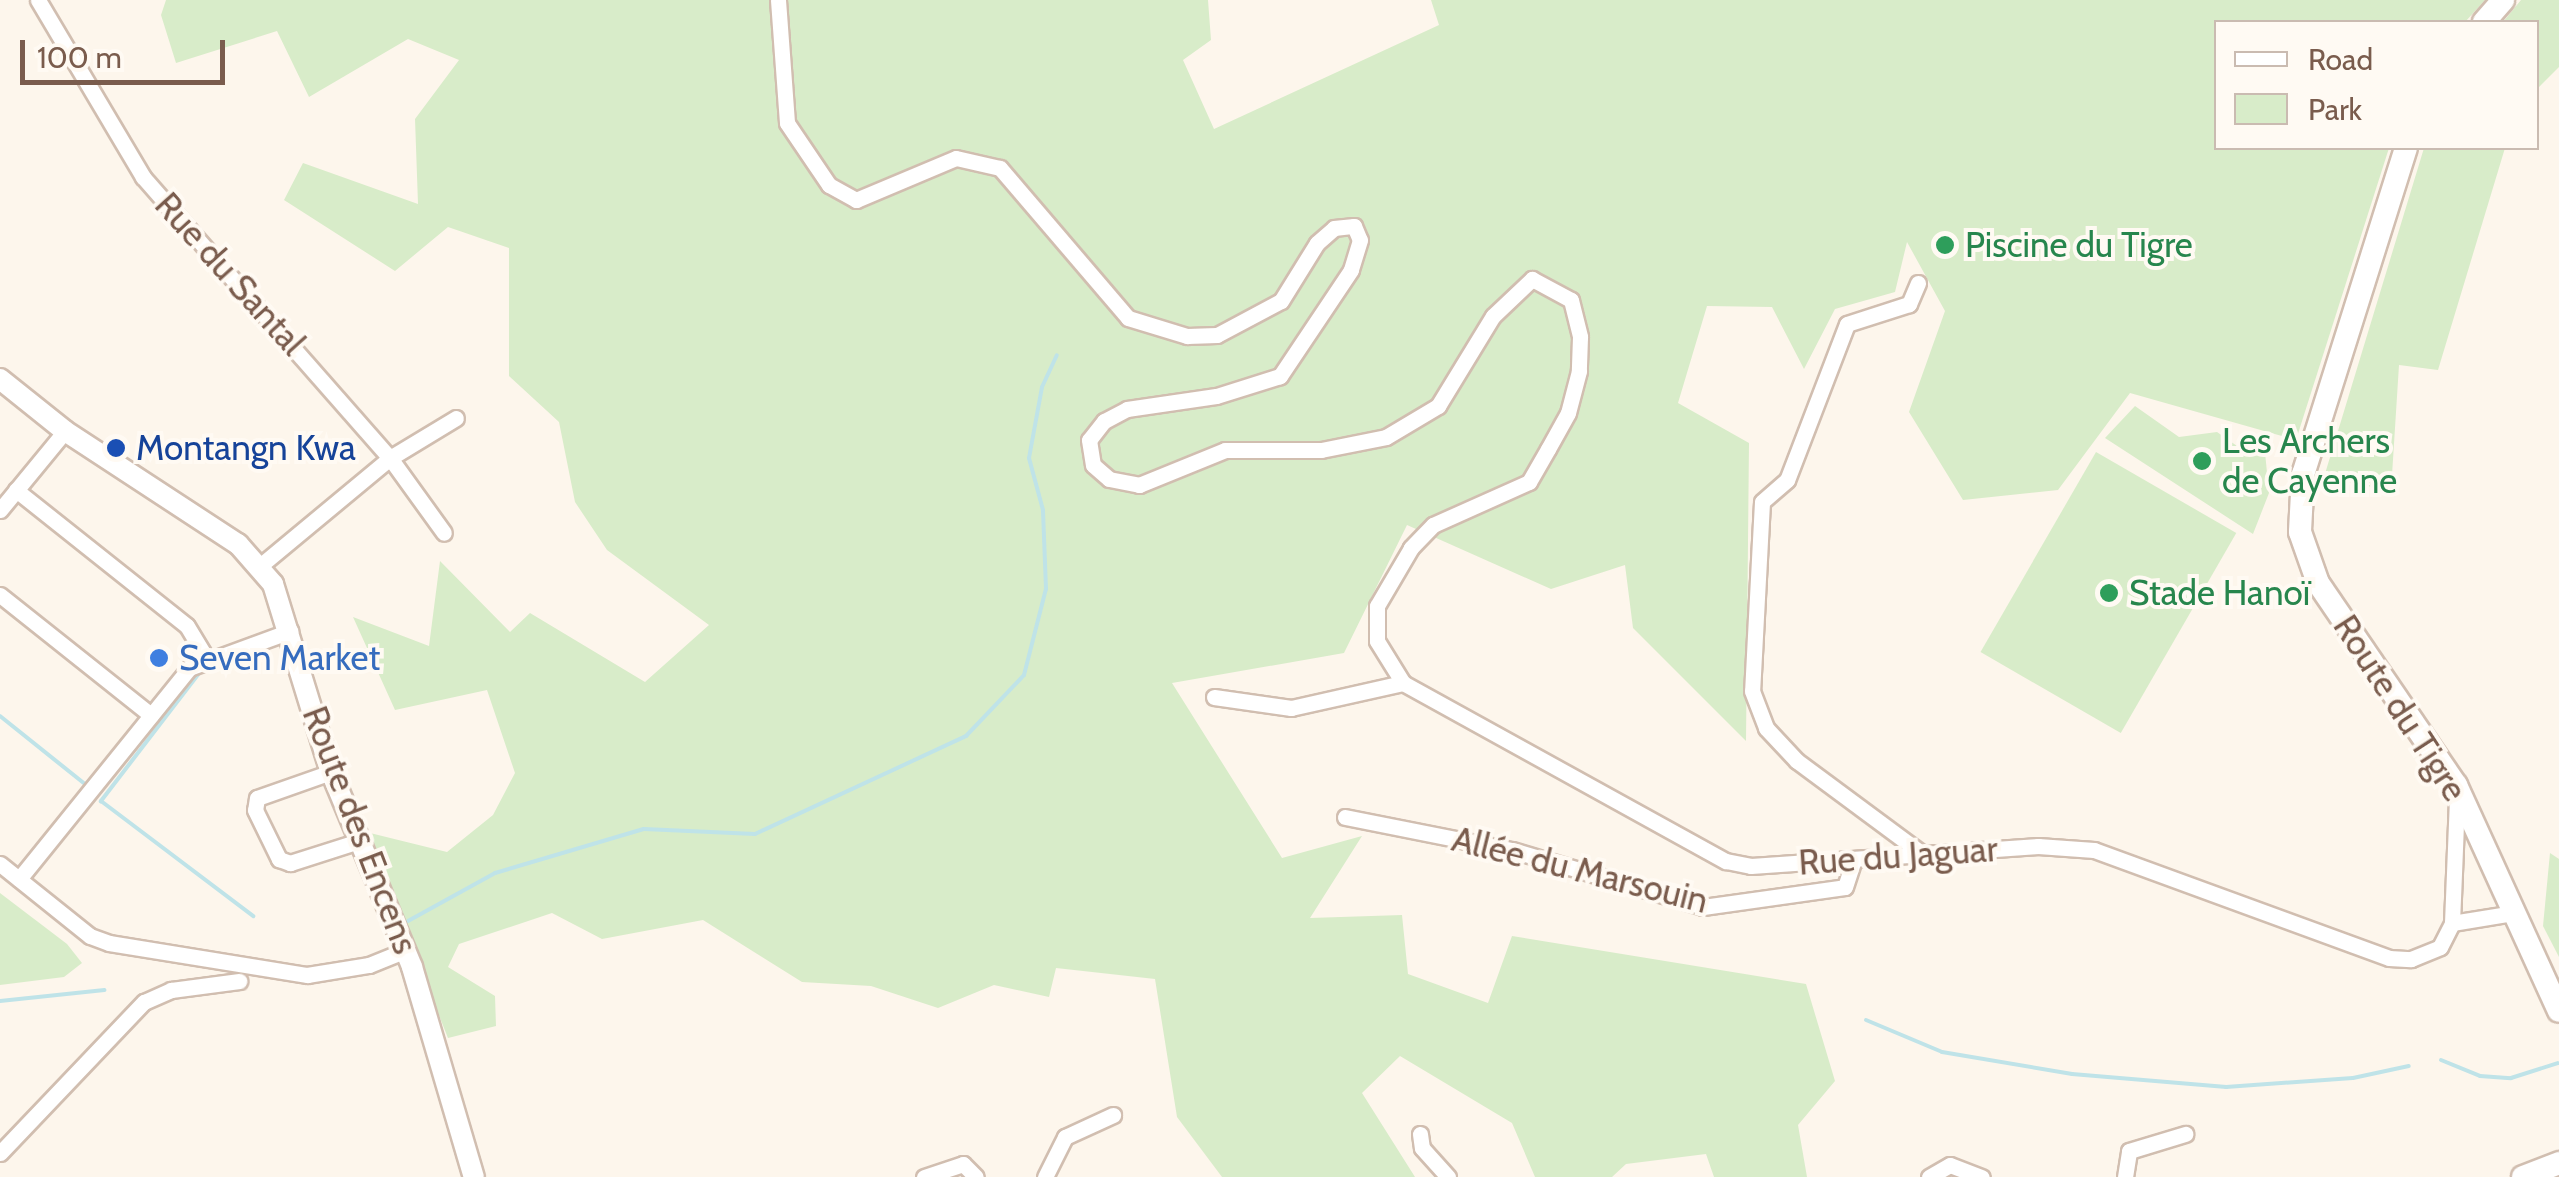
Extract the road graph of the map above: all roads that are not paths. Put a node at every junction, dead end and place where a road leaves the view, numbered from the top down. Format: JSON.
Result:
{"nodes":[{"id":1,"x":38,"y":0,"type":"edge"},
{"id":2,"x":778,"y":0,"type":"edge"},
{"id":3,"x":2503,"y":0,"type":"edge"},
{"id":4,"x":2486,"y":20,"type":"edge"},
{"id":5,"x":2405,"y":150,"type":"edge"},
{"id":6,"x":1918,"y":283,"type":"dead end"},
{"id":7,"x":0,"y":379,"type":"edge"},
{"id":8,"x":456,"y":418,"type":"dead end"},
{"id":9,"x":65,"y":431,"type":"junction"},
{"id":10,"x":390,"y":458,"type":"junction"},
{"id":11,"x":16,"y":490,"type":"junction"},
{"id":12,"x":0,"y":510,"type":"edge"},
{"id":13,"x":444,"y":532,"type":"dead end"},
{"id":14,"x":261,"y":565,"type":"junction"},
{"id":15,"x":0,"y":595,"type":"edge"},
{"id":16,"x":290,"y":631,"type":"junction"},
{"id":17,"x":207,"y":659,"type":"junction"},
{"id":18,"x":1404,"y":683,"type":"junction"},
{"id":19,"x":1214,"y":697,"type":"dead end"},
{"id":20,"x":151,"y":715,"type":"junction"},
{"id":21,"x":332,"y":772,"type":"junction"},
{"id":22,"x":2456,"y":786,"type":"junction"},
{"id":23,"x":1345,"y":817,"type":"dead end"},
{"id":24,"x":359,"y":841,"type":"junction"},
{"id":25,"x":1924,"y":855,"type":"junction"},
{"id":26,"x":1854,"y":859,"type":"junction"},
{"id":27,"x":2489,"y":859,"type":"junction"},
{"id":28,"x":0,"y":864,"type":"edge"},
{"id":29,"x":2457,"y":867,"type":"junction"},
{"id":30,"x":20,"y":879,"type":"junction"},
{"id":31,"x":2514,"y":914,"type":"junction"},
{"id":32,"x":2452,"y":923,"type":"junction"},
{"id":33,"x":406,"y":950,"type":"junction"},
{"id":34,"x":199,"y":955,"type":"junction"},
{"id":35,"x":2544,"y":976,"type":"junction"},
{"id":36,"x":239,"y":981,"type":"dead end"},
{"id":37,"x":199,"y":985,"type":"junction"},
{"id":38,"x":2559,"y":1000,"type":"edge"},
{"id":39,"x":2559,"y":1012,"type":"edge"},
{"id":40,"x":1113,"y":1115,"type":"dead end"},
{"id":41,"x":1420,"y":1134,"type":"dead end"},
{"id":42,"x":2185,"y":1134,"type":"dead end"},
{"id":43,"x":0,"y":1153,"type":"edge"},
{"id":44,"x":2557,"y":1162,"type":"edge"},
{"id":45,"x":1976,"y":1174,"type":"edge"},
{"id":46,"x":474,"y":1177,"type":"edge"},
{"id":47,"x":924,"y":1177,"type":"edge"},
{"id":48,"x":976,"y":1177,"type":"edge"},
{"id":49,"x":1045,"y":1177,"type":"edge"},
{"id":50,"x":1448,"y":1177,"type":"edge"},
{"id":51,"x":1930,"y":1177,"type":"edge"},
{"id":52,"x":2126,"y":1177,"type":"edge"},
{"id":53,"x":2523,"y":1177,"type":"edge"}],
"edges":[{"from":1,"to":10,"type":"street","name":"Rue du Santal"},
{"from":2,"to":18,"type":"street","name":"Rue du Jaguar"},
{"from":3,"to":4,"type":"main road"},
{"from":5,"to":22,"type":"main road","name":"Route du Tigre"},
{"from":6,"to":25,"type":"street"},
{"from":7,"to":9,"type":"street"},
{"from":8,"to":10,"type":"street"},
{"from":9,"to":11,"type":"street"},
{"from":9,"to":14,"type":"street"},
{"from":10,"to":13,"type":"street","name":"Rue du Santal"},
{"from":10,"to":14,"type":"street"},
{"from":11,"to":12,"type":"street"},
{"from":11,"to":17,"type":"street"},
{"from":14,"to":16,"type":"street","name":"Route des Encens"},
{"from":15,"to":20,"type":"street"},
{"from":16,"to":17,"type":"street"},
{"from":16,"to":21,"type":"street","name":"Route des Encens"},
{"from":17,"to":20,"type":"street"},
{"from":18,"to":19,"type":"street"},
{"from":18,"to":26,"type":"street","name":"Rue du Jaguar"},
{"from":20,"to":30,"type":"street"},
{"from":21,"to":24,"type":"street","name":"Route des Encens"},
{"from":21,"to":24,"type":"street"},
{"from":22,"to":27,"type":"main road","name":"Route du Tigre"},
{"from":22,"to":29,"type":"street"},
{"from":23,"to":26,"type":"street","name":"Allée du Marsouin"},
{"from":24,"to":33,"type":"street","name":"Route des Encens"},
{"from":25,"to":26,"type":"street","name":"Rue du Jaguar"},
{"from":25,"to":32,"type":"street","name":"Rue du Jaguar"},
{"from":27,"to":29,"type":"street"},
{"from":27,"to":31,"type":"main road","name":"Route du Tigre"},
{"from":28,"to":30,"type":"street"},
{"from":29,"to":32,"type":"street"},
{"from":30,"to":34,"type":"street"},
{"from":31,"to":32,"type":"street"},
{"from":31,"to":35,"type":"main road","name":"Route du Tigre"},
{"from":33,"to":34,"type":"street"},
{"from":33,"to":46,"type":"street","name":"Route des Encens"},
{"from":34,"to":37,"type":"street"},
{"from":35,"to":38,"type":"main road","name":"Route du Tigre"},
{"from":35,"to":39,"type":"main road","name":"Route du Tigre"},
{"from":36,"to":37,"type":"street"},
{"from":37,"to":43,"type":"street"},
{"from":40,"to":49,"type":"street"},
{"from":41,"to":50,"type":"street"},
{"from":42,"to":52,"type":"street"},
{"from":44,"to":53,"type":"main road"},
{"from":45,"to":51,"type":"street"},
{"from":47,"to":48,"type":"street"}]}
